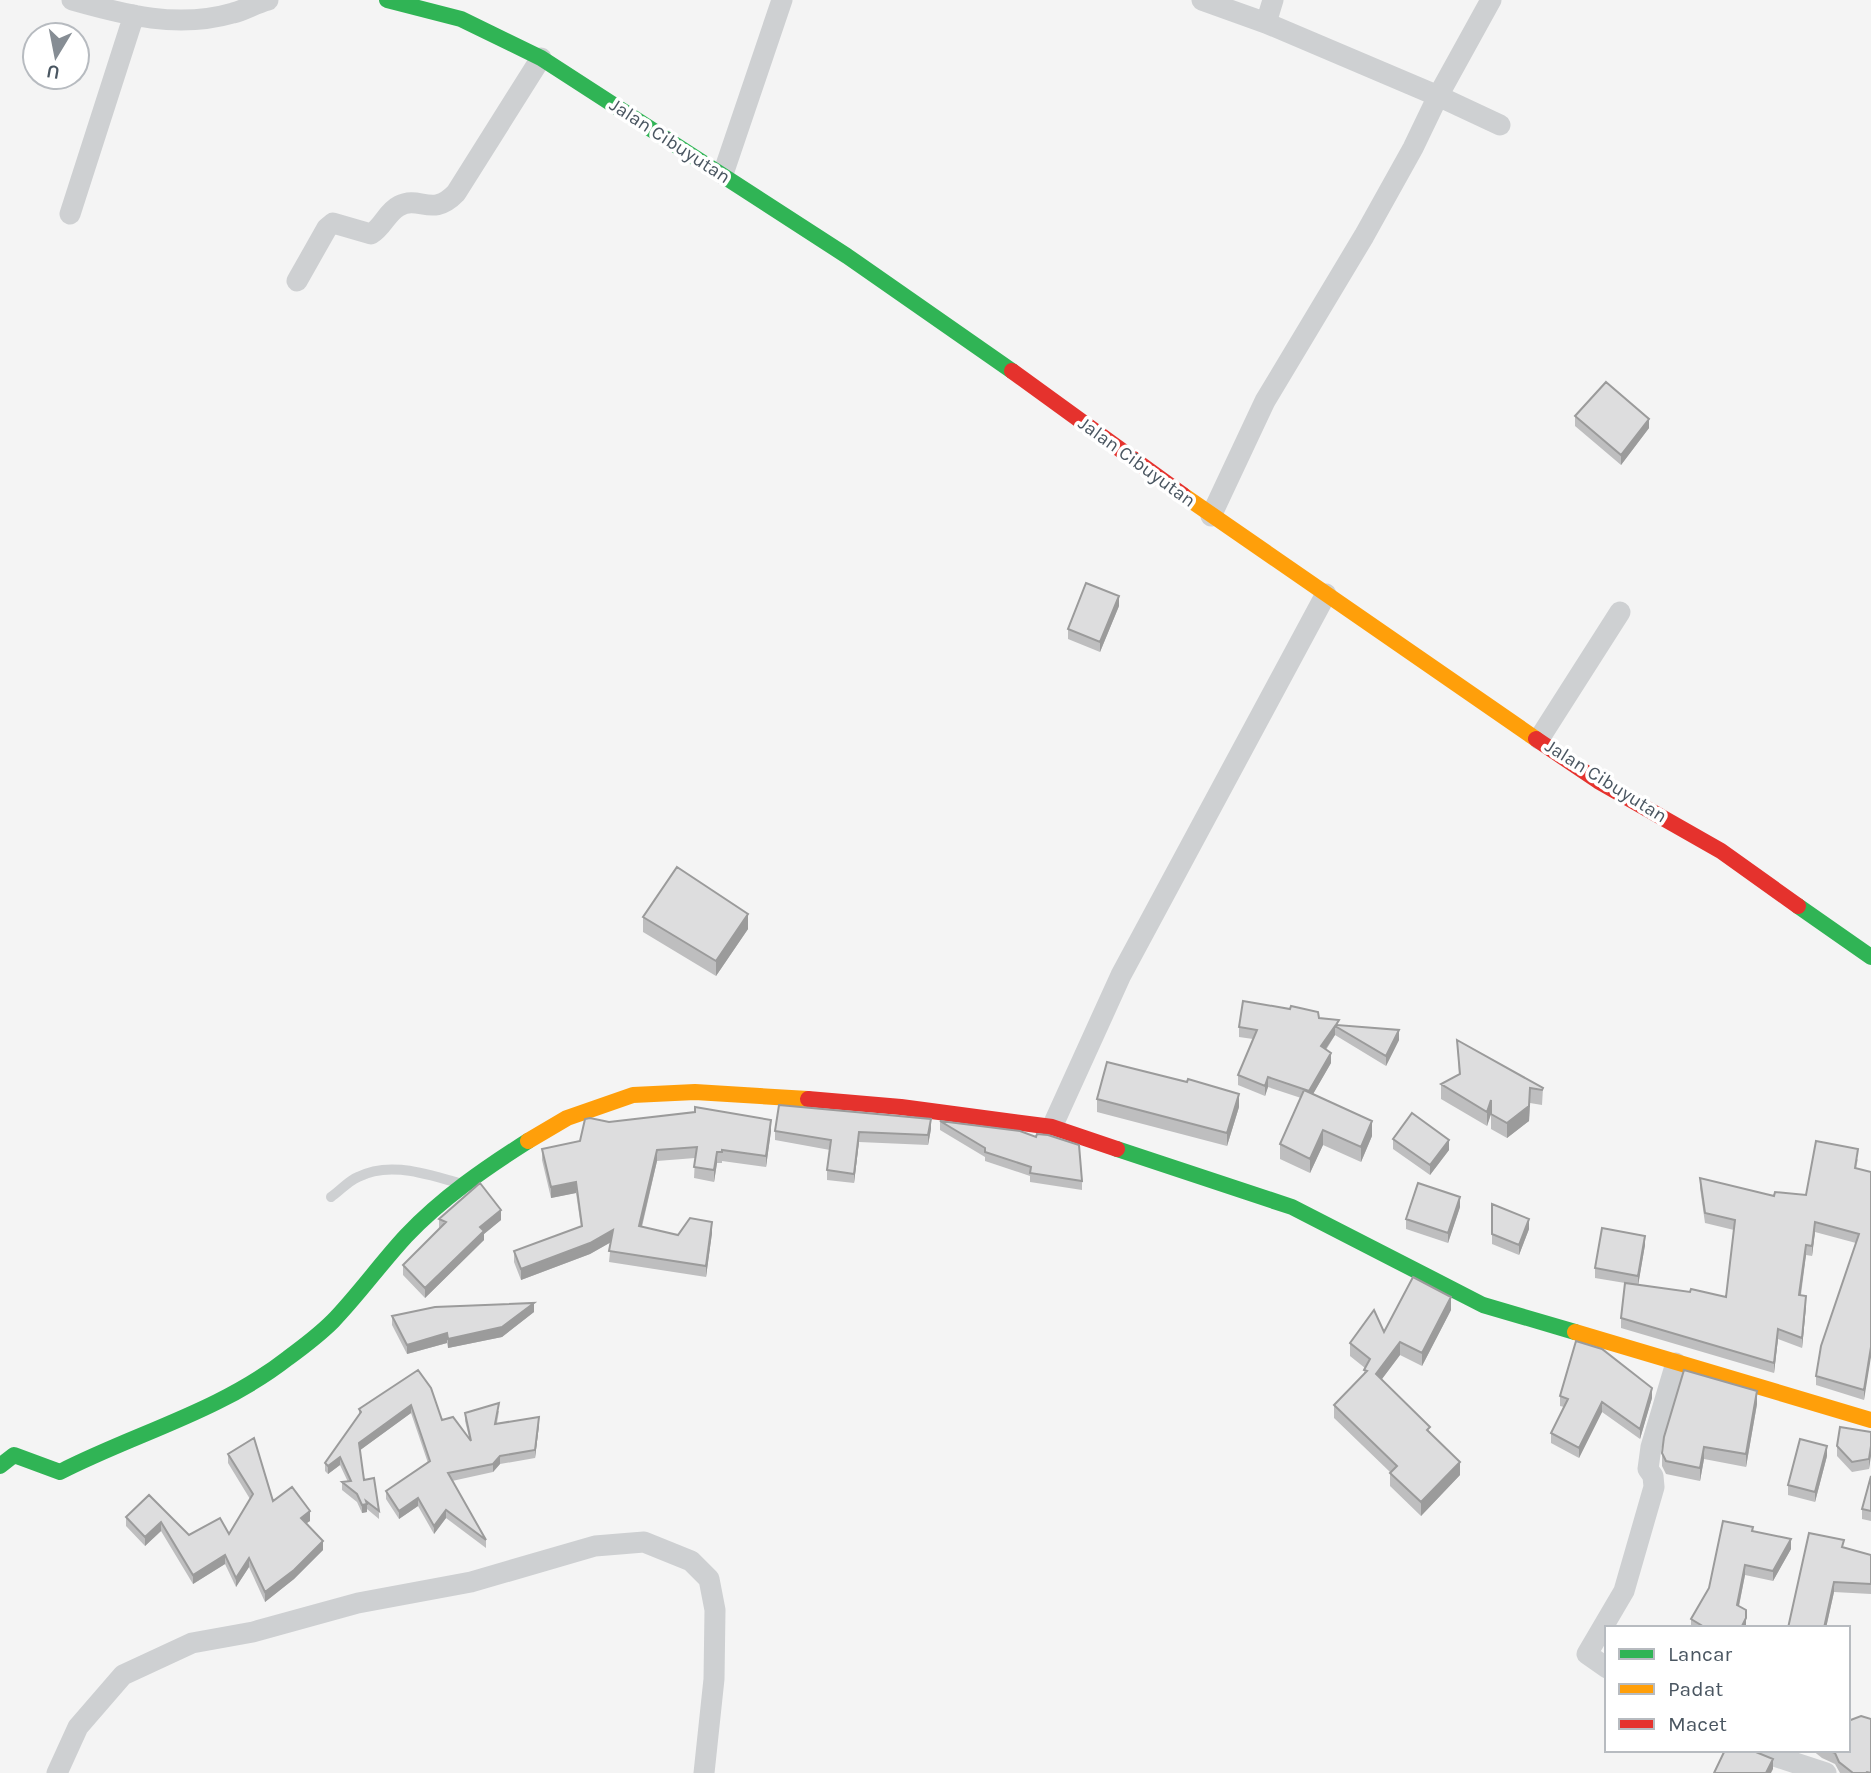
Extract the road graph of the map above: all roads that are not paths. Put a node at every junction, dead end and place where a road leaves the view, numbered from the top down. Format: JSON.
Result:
{"nodes":[{"id":1,"x":72,"y":0,"type":"edge"},
{"id":2,"x":387,"y":0,"type":"edge"},
{"id":3,"x":782,"y":0,"type":"edge"},
{"id":4,"x":1202,"y":0,"type":"edge"},
{"id":5,"x":1273,"y":0,"type":"edge"},
{"id":6,"x":1491,"y":0,"type":"edge"},
{"id":7,"x":261,"y":1,"type":"edge"},
{"id":8,"x":134,"y":15,"type":"junction"},
{"id":9,"x":1266,"y":23,"type":"junction"},
{"id":10,"x":541,"y":58,"type":"junction"},
{"id":11,"x":1438,"y":96,"type":"junction"},
{"id":12,"x":1500,"y":125,"type":"dead end"},
{"id":13,"x":723,"y":174,"type":"junction"},
{"id":14,"x":71,"y":214,"type":"dead end"},
{"id":15,"x":297,"y":281,"type":"dead end"},
{"id":16,"x":1211,"y":516,"type":"junction"},
{"id":17,"x":1326,"y":594,"type":"junction"},
{"id":18,"x":1620,"y":612,"type":"dead end"},
{"id":19,"x":1539,"y":738,"type":"junction"},
{"id":20,"x":1871,"y":957,"type":"edge"},
{"id":21,"x":1052,"y":1126,"type":"junction"},
{"id":22,"x":462,"y":1184,"type":"junction"},
{"id":23,"x":331,"y":1198,"type":"dead end"},
{"id":24,"x":1676,"y":1363,"type":"junction"},
{"id":25,"x":1871,"y":1420,"type":"edge"},
{"id":26,"x":0,"y":1466,"type":"edge"},
{"id":27,"x":1605,"y":1667,"type":"edge"},
{"id":28,"x":1762,"y":1752,"type":"edge"},
{"id":29,"x":57,"y":1773,"type":"edge"},
{"id":30,"x":705,"y":1773,"type":"edge"},
{"id":31,"x":1826,"y":1773,"type":"edge"}],
"edges":[{"from":1,"to":8,"type":"street"},
{"from":2,"to":10,"type":"street","name":"Jalan Cibuyutan"},
{"from":3,"to":13,"type":"street"},
{"from":4,"to":9,"type":"street"},
{"from":5,"to":9,"type":"street"},
{"from":6,"to":11,"type":"street"},
{"from":7,"to":8,"type":"street"},
{"from":8,"to":14,"type":"street"},
{"from":9,"to":11,"type":"street"},
{"from":10,"to":13,"type":"street","name":"Jalan Cibuyutan"},
{"from":10,"to":15,"type":"street"},
{"from":11,"to":12,"type":"street"},
{"from":11,"to":16,"type":"street"},
{"from":13,"to":16,"type":"street","name":"Jalan Cibuyutan"},
{"from":16,"to":17,"type":"street","name":"Jalan Cibuyutan"},
{"from":17,"to":19,"type":"street","name":"Jalan Cibuyutan"},
{"from":17,"to":21,"type":"street"},
{"from":18,"to":19,"type":"street"},
{"from":19,"to":20,"type":"street","name":"Jalan Cibuyutan"},
{"from":21,"to":22,"type":"street"},
{"from":21,"to":24,"type":"street"},
{"from":22,"to":23,"type":"lane"},
{"from":22,"to":26,"type":"street"},
{"from":24,"to":25,"type":"street"},
{"from":24,"to":27,"type":"street"},
{"from":28,"to":31,"type":"street"},
{"from":29,"to":30,"type":"street"}]}
